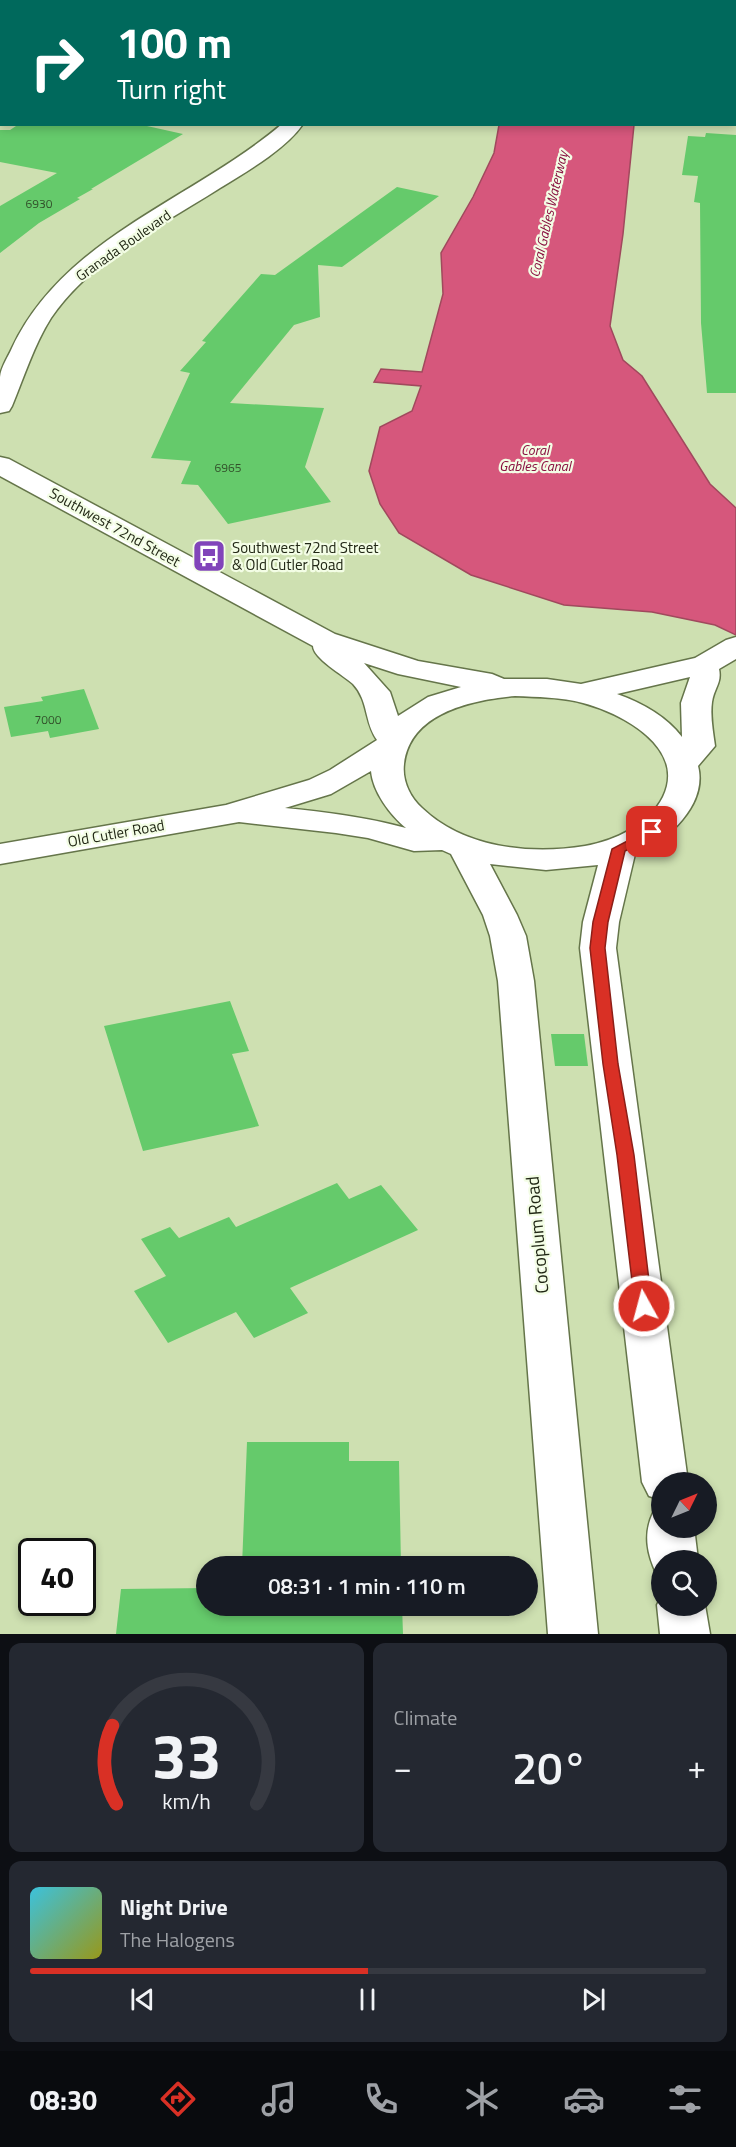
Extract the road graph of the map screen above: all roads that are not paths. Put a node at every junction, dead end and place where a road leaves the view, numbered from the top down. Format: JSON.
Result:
{"nodes":[{"id":1,"x":291,"y":126,"type":"edge"},
{"id":2,"x":11,"y":358,"type":"edge"},
{"id":3,"x":0,"y":406,"type":"edge"},
{"id":4,"x":0,"y":465,"type":"edge"},
{"id":5,"x":325,"y":640,"type":"junction"},
{"id":6,"x":733,"y":648,"type":"edge"},
{"id":7,"x":703,"y":666,"type":"junction"},
{"id":8,"x":515,"y":687,"type":"junction"},
{"id":9,"x":581,"y":693,"type":"junction"},
{"id":10,"x":394,"y":743,"type":"junction"},
{"id":11,"x":682,"y":764,"type":"junction"},
{"id":12,"x":231,"y":814,"type":"junction"},
{"id":13,"x":455,"y":843,"type":"junction"},
{"id":14,"x":619,"y":849,"type":"junction"},
{"id":15,"x":0,"y":854,"type":"edge"},
{"id":16,"x":664,"y":1472,"type":"edge"},
{"id":17,"x":683,"y":1616,"type":"edge"},
{"id":18,"x":573,"y":1634,"type":"edge"},
{"id":19,"x":685,"y":1634,"type":"edge"}],
"edges":[{"from":1,"to":2,"type":"main road","name":"Granada Boulevard"},
{"from":2,"to":3,"type":"main road","name":"Granada Boulevard"},
{"from":4,"to":5,"type":"main road","name":"Southwest 72nd Street"},
{"from":5,"to":8,"type":"main road","name":"Southwest 72nd Street"},
{"from":5,"to":10,"type":"main road","name":"Southwest 72nd Street"},
{"from":6,"to":7,"type":"main road"},
{"from":7,"to":9,"type":"main road"},
{"from":7,"to":11,"type":"main road"},
{"from":8,"to":9,"type":"main road"},
{"from":8,"to":10,"type":"main road","name":"Old Cutler Road"},
{"from":9,"to":11,"type":"main road"},
{"from":10,"to":12,"type":"main road","name":"Old Cutler Road"},
{"from":10,"to":13,"type":"main road"},
{"from":11,"to":14,"type":"main road"},
{"from":12,"to":13,"type":"main road","name":"Old Cutler Road"},
{"from":12,"to":15,"type":"main road","name":"Old Cutler Road"},
{"from":13,"to":14,"type":"main road"},
{"from":13,"to":18,"type":"main road","name":"Cocoplum Road"},
{"from":14,"to":16,"type":"main road"},
{"from":17,"to":19,"type":"main road"}]}
